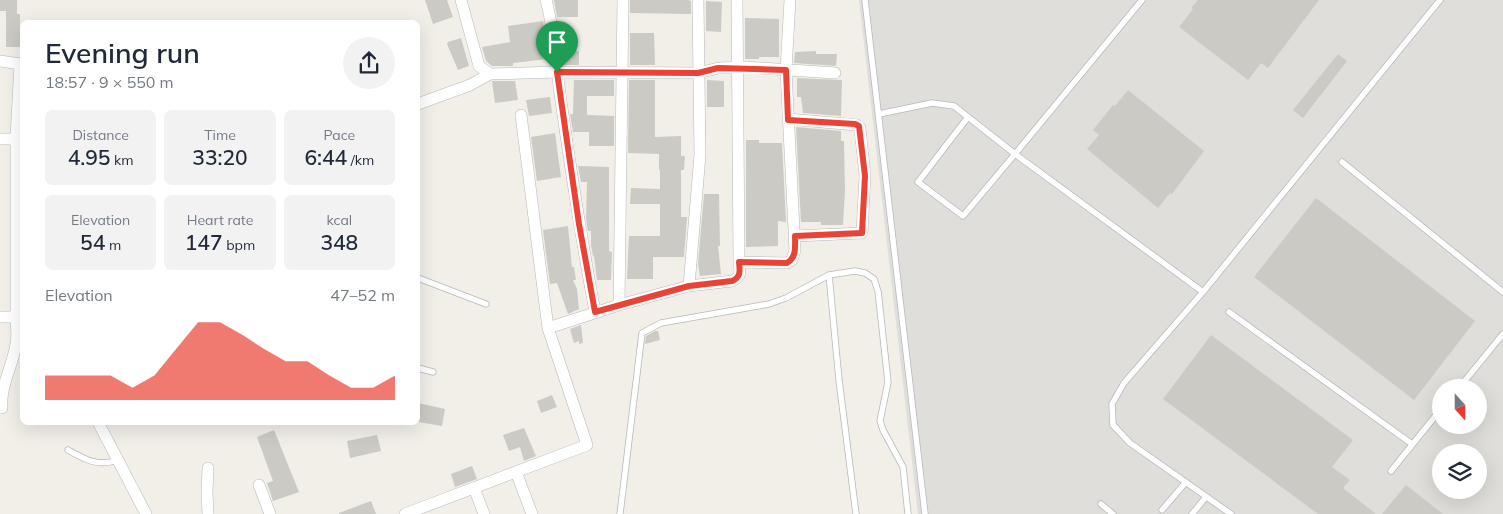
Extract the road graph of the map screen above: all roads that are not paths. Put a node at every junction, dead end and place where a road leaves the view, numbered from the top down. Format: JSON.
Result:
{"nodes":[{"id":1,"x":461,"y":0,"type":"edge"},
{"id":2,"x":546,"y":0,"type":"edge"},
{"id":3,"x":623,"y":0,"type":"edge"},
{"id":4,"x":698,"y":0,"type":"edge"},
{"id":5,"x":737,"y":0,"type":"edge"},
{"id":6,"x":790,"y":0,"type":"edge"},
{"id":7,"x":865,"y":0,"type":"edge"},
{"id":8,"x":1142,"y":0,"type":"edge"},
{"id":9,"x":1440,"y":0,"type":"edge"},
{"id":10,"x":0,"y":61,"type":"edge"},
{"id":11,"x":20,"y":64,"type":"edge"},
{"id":12,"x":737,"y":68,"type":"junction"},
{"id":13,"x":786,"y":70,"type":"junction"},
{"id":14,"x":557,"y":72,"type":"junction"},
{"id":15,"x":623,"y":72,"type":"junction"},
{"id":16,"x":698,"y":73,"type":"junction"},
{"id":17,"x":490,"y":74,"type":"junction"},
{"id":18,"x":835,"y":74,"type":"dead end"},
{"id":19,"x":20,"y":101,"type":"edge"},
{"id":20,"x":420,"y":103,"type":"edge"},
{"id":21,"x":879,"y":114,"type":"junction"},
{"id":22,"x":521,"y":115,"type":"dead end"},
{"id":23,"x":968,"y":117,"type":"junction"},
{"id":24,"x":788,"y":120,"type":"junction"},
{"id":25,"x":19,"y":138,"type":"edge"},
{"id":26,"x":0,"y":139,"type":"edge"},
{"id":27,"x":1015,"y":154,"type":"junction"},
{"id":28,"x":1342,"y":162,"type":"dead end"},
{"id":29,"x":795,"y":236,"type":"junction"},
{"id":30,"x":739,"y":262,"type":"junction"},
{"id":31,"x":829,"y":274,"type":"junction"},
{"id":32,"x":420,"y":279,"type":"edge"},
{"id":33,"x":689,"y":286,"type":"junction"},
{"id":34,"x":1203,"y":292,"type":"junction"},
{"id":35,"x":1503,"y":292,"type":"edge"},
{"id":36,"x":486,"y":304,"type":"dead end"},
{"id":37,"x":619,"y":305,"type":"junction"},
{"id":38,"x":595,"y":312,"type":"junction"},
{"id":39,"x":1229,"y":312,"type":"dead end"},
{"id":40,"x":0,"y":317,"type":"edge"},
{"id":41,"x":19,"y":317,"type":"edge"},
{"id":42,"x":548,"y":328,"type":"junction"},
{"id":43,"x":1503,"y":334,"type":"edge"},
{"id":44,"x":18,"y":354,"type":"edge"},
{"id":45,"x":420,"y":369,"type":"edge"},
{"id":46,"x":433,"y":372,"type":"dead end"},
{"id":47,"x":1466,"y":379,"type":"edge"},
{"id":48,"x":2,"y":408,"type":"dead end"},
{"id":49,"x":1432,"y":420,"type":"edge"},
{"id":50,"x":100,"y":425,"type":"edge"},
{"id":51,"x":1412,"y":444,"type":"junction"},
{"id":52,"x":68,"y":450,"type":"dead end"},
{"id":53,"x":118,"y":460,"type":"junction"},
{"id":54,"x":208,"y":468,"type":"dead end"},
{"id":55,"x":1391,"y":470,"type":"dead end"},
{"id":56,"x":516,"y":472,"type":"junction"},
{"id":57,"x":1186,"y":482,"type":"junction"},
{"id":58,"x":259,"y":485,"type":"dead end"},
{"id":59,"x":474,"y":488,"type":"junction"},
{"id":60,"x":1206,"y":496,"type":"junction"},
{"id":61,"x":1101,"y":504,"type":"dead end"},
{"id":62,"x":1162,"y":510,"type":"dead end"},
{"id":63,"x":421,"y":511,"type":"edge"},
{"id":64,"x":146,"y":514,"type":"edge"},
{"id":65,"x":208,"y":514,"type":"edge"},
{"id":66,"x":270,"y":514,"type":"edge"},
{"id":67,"x":405,"y":514,"type":"edge"},
{"id":68,"x":484,"y":514,"type":"edge"},
{"id":69,"x":532,"y":514,"type":"edge"},
{"id":70,"x":620,"y":514,"type":"edge"},
{"id":71,"x":856,"y":514,"type":"edge"},
{"id":72,"x":908,"y":514,"type":"edge"},
{"id":73,"x":925,"y":514,"type":"edge"},
{"id":74,"x":1113,"y":514,"type":"edge"},
{"id":75,"x":1192,"y":514,"type":"edge"},
{"id":76,"x":1231,"y":514,"type":"edge"}],
"edges":[{"from":1,"to":17,"type":"street"},
{"from":2,"to":14,"type":"street"},
{"from":3,"to":15,"type":"street"},
{"from":4,"to":16,"type":"street"},
{"from":5,"to":12,"type":"street"},
{"from":6,"to":13,"type":"street"},
{"from":7,"to":21,"type":"lane"},
{"from":8,"to":27,"type":"lane"},
{"from":9,"to":34,"type":"lane"},
{"from":10,"to":11,"type":"street"},
{"from":12,"to":13,"type":"street"},
{"from":12,"to":16,"type":"street"},
{"from":12,"to":30,"type":"street"},
{"from":13,"to":18,"type":"street"},
{"from":13,"to":24,"type":"street"},
{"from":14,"to":15,"type":"street"},
{"from":14,"to":17,"type":"street"},
{"from":14,"to":38,"type":"street"},
{"from":15,"to":16,"type":"street"},
{"from":15,"to":37,"type":"street"},
{"from":16,"to":33,"type":"street"},
{"from":17,"to":20,"type":"street"},
{"from":19,"to":25,"type":"street"},
{"from":21,"to":23,"type":"lane"},
{"from":21,"to":73,"type":"lane"},
{"from":22,"to":42,"type":"street"},
{"from":23,"to":27,"type":"lane"},
{"from":23,"to":27,"type":"lane"},
{"from":24,"to":29,"type":"street"},
{"from":24,"to":29,"type":"street"},
{"from":25,"to":26,"type":"street"},
{"from":25,"to":41,"type":"street"},
{"from":27,"to":34,"type":"lane"},
{"from":28,"to":35,"type":"lane"},
{"from":29,"to":30,"type":"street"},
{"from":30,"to":33,"type":"street"},
{"from":31,"to":70,"type":"lane"},
{"from":31,"to":71,"type":"lane"},
{"from":31,"to":72,"type":"lane"},
{"from":32,"to":36,"type":"lane"},
{"from":33,"to":37,"type":"street"},
{"from":34,"to":57,"type":"lane"},
{"from":37,"to":38,"type":"street"},
{"from":38,"to":42,"type":"street"},
{"from":39,"to":51,"type":"lane"},
{"from":40,"to":41,"type":"street"},
{"from":41,"to":44,"type":"street"},
{"from":42,"to":56,"type":"street"},
{"from":43,"to":47,"type":"lane"},
{"from":44,"to":48,"type":"street"},
{"from":45,"to":46,"type":"lane"},
{"from":49,"to":51,"type":"lane"},
{"from":50,"to":53,"type":"street"},
{"from":51,"to":55,"type":"lane"},
{"from":52,"to":53,"type":"lane"},
{"from":53,"to":64,"type":"street"},
{"from":54,"to":65,"type":"street"},
{"from":56,"to":59,"type":"street"},
{"from":56,"to":69,"type":"street"},
{"from":57,"to":60,"type":"lane"},
{"from":57,"to":62,"type":"lane"},
{"from":58,"to":66,"type":"street"},
{"from":59,"to":63,"type":"street"},
{"from":59,"to":68,"type":"street"},
{"from":60,"to":75,"type":"lane"},
{"from":60,"to":76,"type":"lane"},
{"from":61,"to":74,"type":"lane"},
{"from":63,"to":67,"type":"street"}]}
